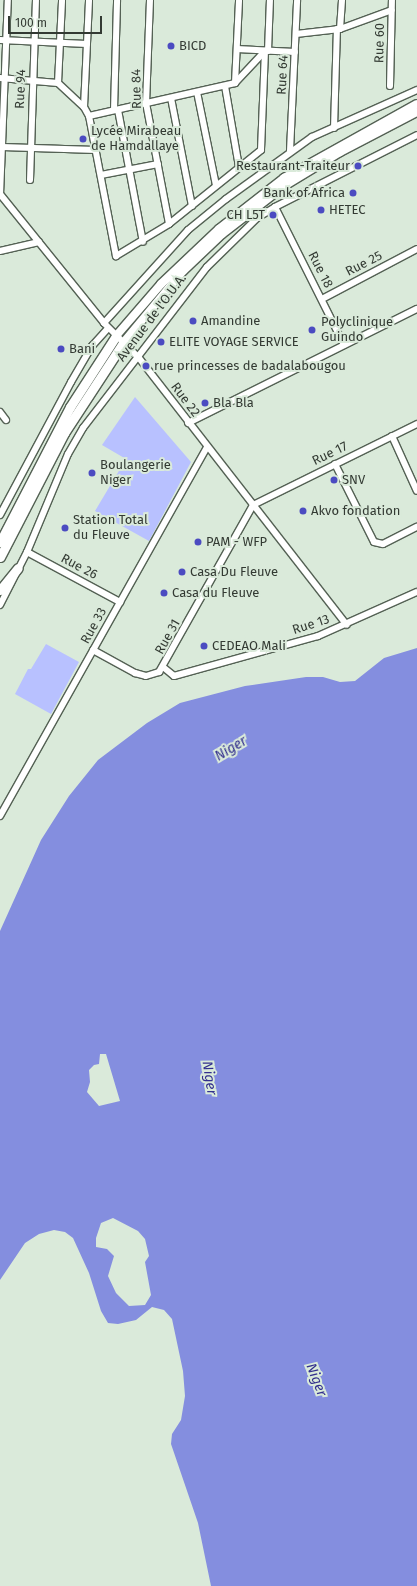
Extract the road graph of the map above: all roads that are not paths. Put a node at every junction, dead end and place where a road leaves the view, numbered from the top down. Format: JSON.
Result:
{"nodes":[{"id":1,"x":8,"y":0,"type":"edge"},
{"id":2,"x":36,"y":0,"type":"edge"},
{"id":3,"x":62,"y":0,"type":"edge"},
{"id":4,"x":89,"y":0,"type":"edge"},
{"id":5,"x":117,"y":0,"type":"edge"},
{"id":6,"x":150,"y":0,"type":"edge"},
{"id":7,"x":239,"y":0,"type":"edge"},
{"id":8,"x":270,"y":0,"type":"edge"},
{"id":9,"x":297,"y":0,"type":"edge"},
{"id":10,"x":342,"y":0,"type":"edge"},
{"id":11,"x":392,"y":0,"type":"edge"},
{"id":12,"x":392,"y":10,"type":"junction"},
{"id":13,"x":339,"y":29,"type":"junction"},
{"id":14,"x":296,"y":34,"type":"junction"},
{"id":15,"x":3,"y":40,"type":"edge"},
{"id":16,"x":34,"y":42,"type":"junction"},
{"id":17,"x":60,"y":43,"type":"junction"},
{"id":18,"x":87,"y":44,"type":"junction"},
{"id":19,"x":237,"y":49,"type":"junction"},
{"id":20,"x":267,"y":51,"type":"junction"},
{"id":21,"x":295,"y":52,"type":"junction"},
{"id":22,"x":3,"y":78,"type":"edge"},
{"id":23,"x":32,"y":79,"type":"junction"},
{"id":24,"x":58,"y":83,"type":"junction"},
{"id":25,"x":235,"y":83,"type":"junction"},
{"id":26,"x":225,"y":86,"type":"junction"},
{"id":27,"x":390,"y":86,"type":"dead end"},
{"id":28,"x":417,"y":90,"type":"edge"},
{"id":29,"x":197,"y":92,"type":"junction"},
{"id":30,"x":171,"y":98,"type":"junction"},
{"id":31,"x":146,"y":103,"type":"junction"},
{"id":32,"x":417,"y":104,"type":"edge"},
{"id":33,"x":84,"y":106,"type":"junction"},
{"id":34,"x":116,"y":110,"type":"junction"},
{"id":35,"x":417,"y":112,"type":"edge"},
{"id":36,"x":89,"y":116,"type":"junction"},
{"id":37,"x":334,"y":128,"type":"junction"},
{"id":38,"x":417,"y":135,"type":"edge"},
{"id":39,"x":2,"y":147,"type":"junction"},
{"id":40,"x":31,"y":148,"type":"junction"},
{"id":41,"x":96,"y":150,"type":"junction"},
{"id":42,"x":290,"y":151,"type":"junction"},
{"id":43,"x":158,"y":164,"type":"junction"},
{"id":44,"x":239,"y":167,"type":"junction"},
{"id":45,"x":129,"y":169,"type":"junction"},
{"id":46,"x":101,"y":175,"type":"junction"},
{"id":47,"x":30,"y":180,"type":"dead end"},
{"id":48,"x":216,"y":185,"type":"junction"},
{"id":49,"x":0,"y":194,"type":"edge"},
{"id":50,"x":192,"y":206,"type":"junction"},
{"id":51,"x":275,"y":207,"type":"junction"},
{"id":52,"x":169,"y":224,"type":"junction"},
{"id":53,"x":39,"y":242,"type":"junction"},
{"id":54,"x":143,"y":242,"type":"junction"},
{"id":55,"x":417,"y":249,"type":"edge"},
{"id":56,"x":0,"y":251,"type":"edge"},
{"id":57,"x":322,"y":299,"type":"junction"},
{"id":58,"x":417,"y":309,"type":"edge"},
{"id":59,"x":106,"y":326,"type":"junction"},
{"id":60,"x":120,"y":339,"type":"junction"},
{"id":61,"x":344,"y":345,"type":"junction"},
{"id":62,"x":139,"y":358,"type":"junction"},
{"id":63,"x":0,"y":412,"type":"edge"},
{"id":64,"x":6,"y":420,"type":"dead end"},
{"id":65,"x":188,"y":423,"type":"junction"},
{"id":66,"x":417,"y":424,"type":"edge"},
{"id":67,"x":392,"y":436,"type":"junction"},
{"id":68,"x":207,"y":447,"type":"junction"},
{"id":69,"x":335,"y":464,"type":"junction"},
{"id":70,"x":417,"y":491,"type":"edge"},
{"id":71,"x":253,"y":505,"type":"junction"},
{"id":72,"x":0,"y":515,"type":"edge"},
{"id":73,"x":417,"y":527,"type":"edge"},
{"id":74,"x":0,"y":542,"type":"edge"},
{"id":75,"x":27,"y":552,"type":"junction"},
{"id":76,"x":0,"y":557,"type":"edge"},
{"id":77,"x":18,"y":568,"type":"junction"},
{"id":78,"x":0,"y":590,"type":"edge"},
{"id":79,"x":417,"y":592,"type":"edge"},
{"id":80,"x":120,"y":602,"type":"junction"},
{"id":81,"x":0,"y":605,"type":"edge"},
{"id":82,"x":347,"y":624,"type":"junction"},
{"id":83,"x":93,"y":650,"type":"junction"},
{"id":84,"x":163,"y":668,"type":"junction"},
{"id":85,"x":0,"y":816,"type":"edge"}],
"edges":[{"from":1,"to":15,"type":"street"},
{"from":2,"to":16,"type":"street","name":"Rue 94"},
{"from":3,"to":17,"type":"street"},
{"from":4,"to":18,"type":"street"},
{"from":5,"to":34,"type":"street"},
{"from":6,"to":31,"type":"street","name":"Rue 84"},
{"from":7,"to":19,"type":"street"},
{"from":8,"to":20,"type":"street"},
{"from":9,"to":14,"type":"street","name":"Rue 64"},
{"from":10,"to":13,"type":"street"},
{"from":11,"to":12,"type":"street","name":"Rue 60"},
{"from":12,"to":13,"type":"street"},
{"from":12,"to":27,"type":"street","name":"Rue 60"},
{"from":13,"to":14,"type":"street"},
{"from":13,"to":37,"type":"street"},
{"from":14,"to":21,"type":"street","name":"Rue 64"},
{"from":15,"to":16,"type":"street"},
{"from":15,"to":22,"type":"street"},
{"from":16,"to":17,"type":"street"},
{"from":16,"to":23,"type":"street","name":"Rue 94"},
{"from":17,"to":18,"type":"street"},
{"from":17,"to":24,"type":"street"},
{"from":18,"to":33,"type":"street"},
{"from":19,"to":20,"type":"street"},
{"from":19,"to":25,"type":"street"},
{"from":20,"to":21,"type":"street"},
{"from":20,"to":25,"type":"street"},
{"from":20,"to":44,"type":"street"},
{"from":21,"to":42,"type":"street","name":"Rue 64"},
{"from":22,"to":23,"type":"street"},
{"from":22,"to":39,"type":"street"},
{"from":23,"to":24,"type":"street"},
{"from":23,"to":40,"type":"street","name":"Rue 94"},
{"from":24,"to":33,"type":"street"},
{"from":25,"to":26,"type":"street"},
{"from":26,"to":29,"type":"street"},
{"from":26,"to":44,"type":"street"},
{"from":28,"to":37,"type":"street"},
{"from":29,"to":30,"type":"street"},
{"from":29,"to":48,"type":"street"},
{"from":30,"to":31,"type":"street"},
{"from":30,"to":50,"type":"street"},
{"from":31,"to":34,"type":"street"},
{"from":31,"to":43,"type":"street","name":"Rue 84"},
{"from":32,"to":60,"type":"main road","name":"Avenue de l'O.U.A."},
{"from":33,"to":36,"type":"street"},
{"from":34,"to":36,"type":"street"},
{"from":34,"to":45,"type":"street"},
{"from":35,"to":60,"type":"main road","name":"Avenue de l'O.U.A."},
{"from":36,"to":41,"type":"street"},
{"from":37,"to":42,"type":"street"},
{"from":38,"to":51,"type":"street","name":"Avenue de l'O.U.A."},
{"from":39,"to":40,"type":"street"},
{"from":39,"to":49,"type":"street"},
{"from":40,"to":41,"type":"street"},
{"from":40,"to":47,"type":"street","name":"Rue 94"},
{"from":41,"to":46,"type":"street"},
{"from":42,"to":59,"type":"street"},
{"from":43,"to":45,"type":"street"},
{"from":43,"to":52,"type":"street","name":"Rue 84"},
{"from":44,"to":48,"type":"street"},
{"from":45,"to":46,"type":"street"},
{"from":45,"to":54,"type":"street"},
{"from":46,"to":54,"type":"street"},
{"from":48,"to":50,"type":"street"},
{"from":49,"to":53,"type":"street","name":"Rue 22"},
{"from":50,"to":52,"type":"street"},
{"from":51,"to":57,"type":"street","name":"Rue 18"},
{"from":51,"to":62,"type":"street","name":"Avenue de l'O.U.A."},
{"from":52,"to":54,"type":"street"},
{"from":53,"to":56,"type":"street"},
{"from":53,"to":59,"type":"street","name":"Rue 22"},
{"from":55,"to":57,"type":"street","name":"Rue 25"},
{"from":57,"to":61,"type":"street","name":"Rue 18"},
{"from":58,"to":61,"type":"street"},
{"from":59,"to":60,"type":"street","name":"Rue 22"},
{"from":59,"to":72,"type":"street"},
{"from":60,"to":62,"type":"street","name":"Rue 22"},
{"from":60,"to":74,"type":"highway"},
{"from":60,"to":76,"type":"highway"},
{"from":61,"to":65,"type":"street"},
{"from":62,"to":65,"type":"street","name":"Rue 22"},
{"from":62,"to":75,"type":"street","name":"Avenue de l'O.U.A."},
{"from":63,"to":64,"type":"street"},
{"from":65,"to":68,"type":"street","name":"Rue 22"},
{"from":66,"to":67,"type":"street","name":"Rue 17"},
{"from":67,"to":69,"type":"street","name":"Rue 17"},
{"from":67,"to":70,"type":"street"},
{"from":68,"to":71,"type":"street","name":"Rue 22"},
{"from":68,"to":80,"type":"street","name":"Rue 33"},
{"from":69,"to":71,"type":"street","name":"Rue 17"},
{"from":69,"to":73,"type":"street"},
{"from":71,"to":82,"type":"street","name":"Rue 22"},
{"from":71,"to":84,"type":"street","name":"Rue 31"},
{"from":75,"to":77,"type":"street","name":"Avenue de l'O.U.A."},
{"from":75,"to":80,"type":"street","name":"Rue 26"},
{"from":77,"to":78,"type":"highway"},
{"from":77,"to":81,"type":"street","name":"Avenue de l'O.U.A."},
{"from":79,"to":82,"type":"street","name":"Rue 13"},
{"from":80,"to":83,"type":"street","name":"Rue 33"},
{"from":82,"to":84,"type":"street","name":"Rue 13"},
{"from":83,"to":84,"type":"street","name":"Rue 31"},
{"from":83,"to":85,"type":"street","name":"Rue 33"}]}
